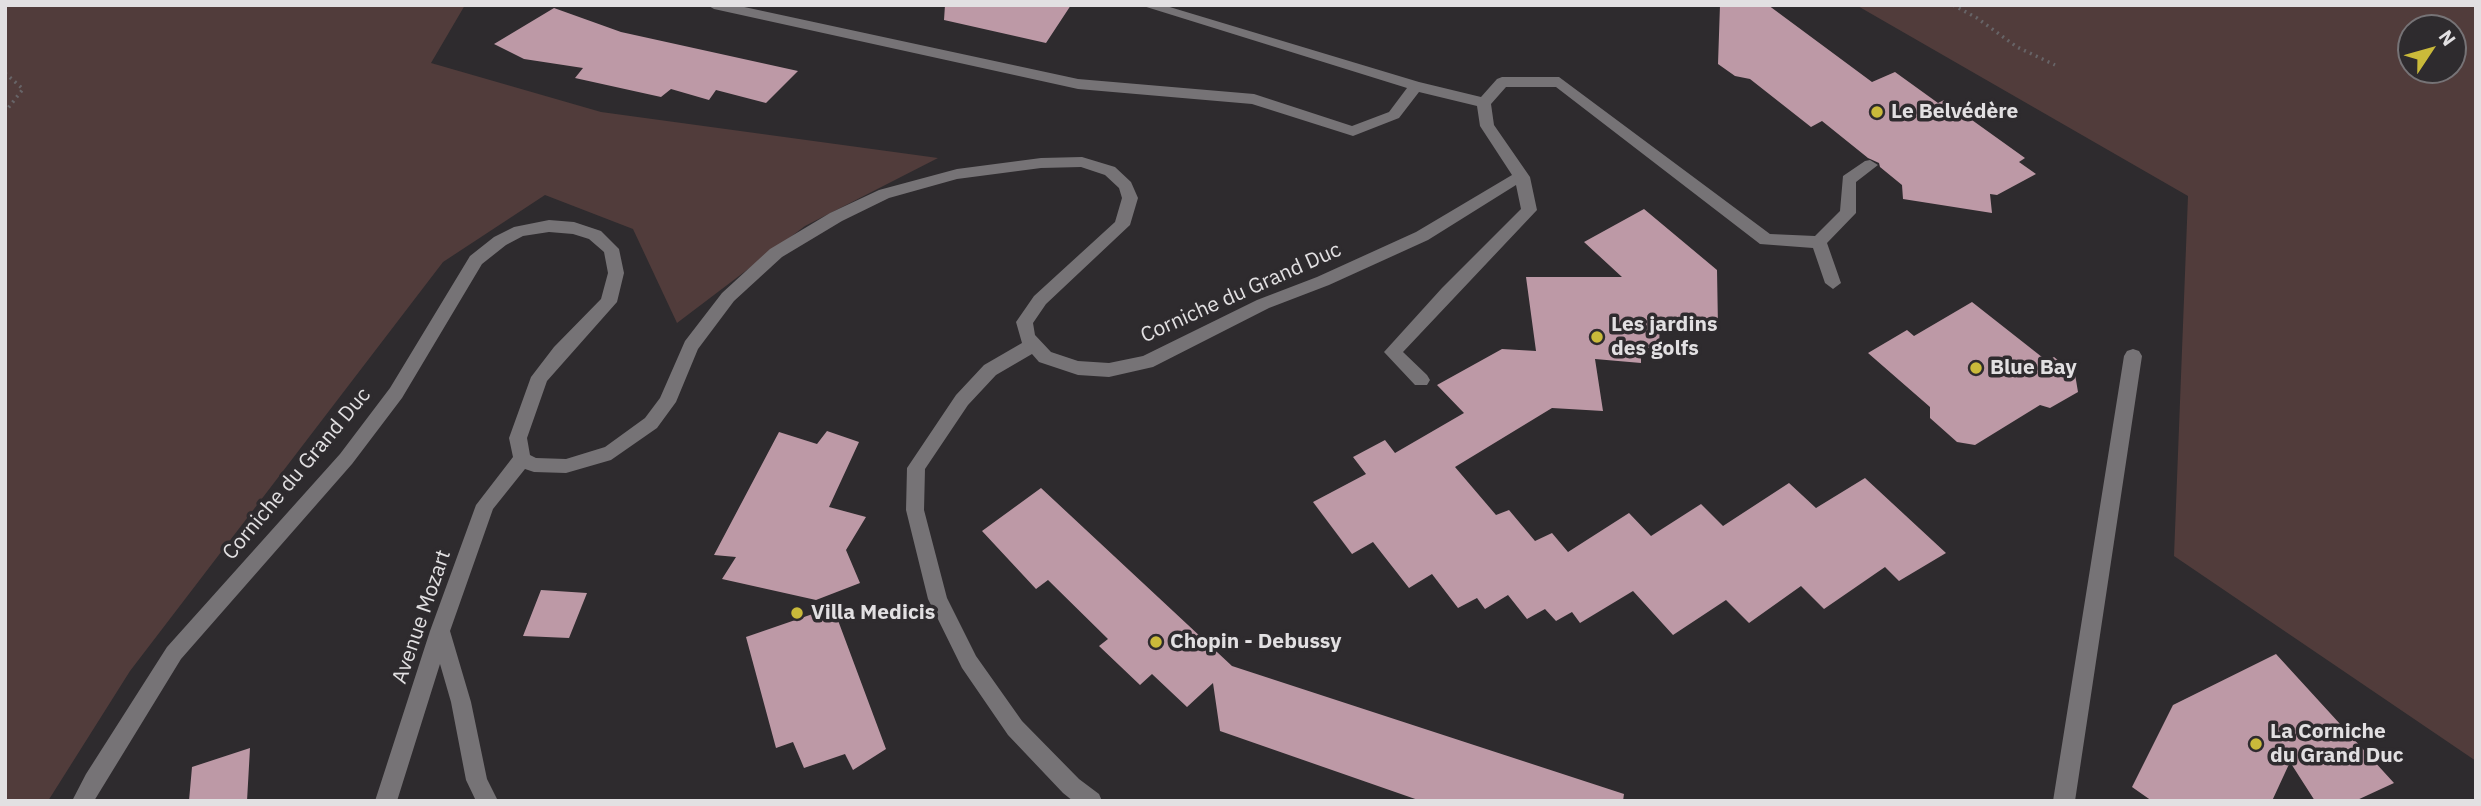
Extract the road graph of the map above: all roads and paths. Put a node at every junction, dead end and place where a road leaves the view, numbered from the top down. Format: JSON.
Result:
{"nodes":[{"id":1,"x":714,"y":5,"type":"edge"},
{"id":2,"x":1147,"y":5,"type":"edge"},
{"id":3,"x":1953,"y":5,"type":"edge"},
{"id":4,"x":2055,"y":65,"type":"dead end"},
{"id":5,"x":5,"y":73,"type":"edge"},
{"id":6,"x":1416,"y":86,"type":"junction"},
{"id":7,"x":1484,"y":103,"type":"junction"},
{"id":8,"x":5,"y":112,"type":"edge"},
{"id":9,"x":1870,"y":165,"type":"dead end"},
{"id":10,"x":1522,"y":177,"type":"junction"},
{"id":11,"x":1819,"y":242,"type":"junction"},
{"id":12,"x":1833,"y":283,"type":"dead end"},
{"id":13,"x":1033,"y":345,"type":"junction"},
{"id":14,"x":2133,"y":356,"type":"dead end"},
{"id":15,"x":1421,"y":380,"type":"dead end"},
{"id":16,"x":522,"y":459,"type":"junction"},
{"id":17,"x":440,"y":631,"type":"junction"},
{"id":18,"x":83,"y":801,"type":"edge"},
{"id":19,"x":386,"y":801,"type":"edge"},
{"id":20,"x":486,"y":801,"type":"edge"},
{"id":21,"x":1091,"y":801,"type":"edge"},
{"id":22,"x":2063,"y":801,"type":"edge"}],
"edges":[{"from":1,"to":6,"type":"street"},
{"from":2,"to":6,"type":"street"},
{"from":3,"to":4,"type":"path"},
{"from":5,"to":8,"type":"path"},
{"from":6,"to":7,"type":"street"},
{"from":7,"to":10,"type":"street"},
{"from":7,"to":11,"type":"street"},
{"from":9,"to":11,"type":"street"},
{"from":10,"to":13,"type":"street","name":"Corniche du Grand Duc"},
{"from":10,"to":15,"type":"street"},
{"from":11,"to":12,"type":"street"},
{"from":13,"to":16,"type":"street"},
{"from":13,"to":21,"type":"street"},
{"from":14,"to":22,"type":"street"},
{"from":16,"to":17,"type":"street","name":"Avenue Mozart"},
{"from":16,"to":18,"type":"street","name":"Corniche du Grand Duc"},
{"from":17,"to":19,"type":"street","name":"Avenue Mozart"},
{"from":17,"to":20,"type":"street"}]}
